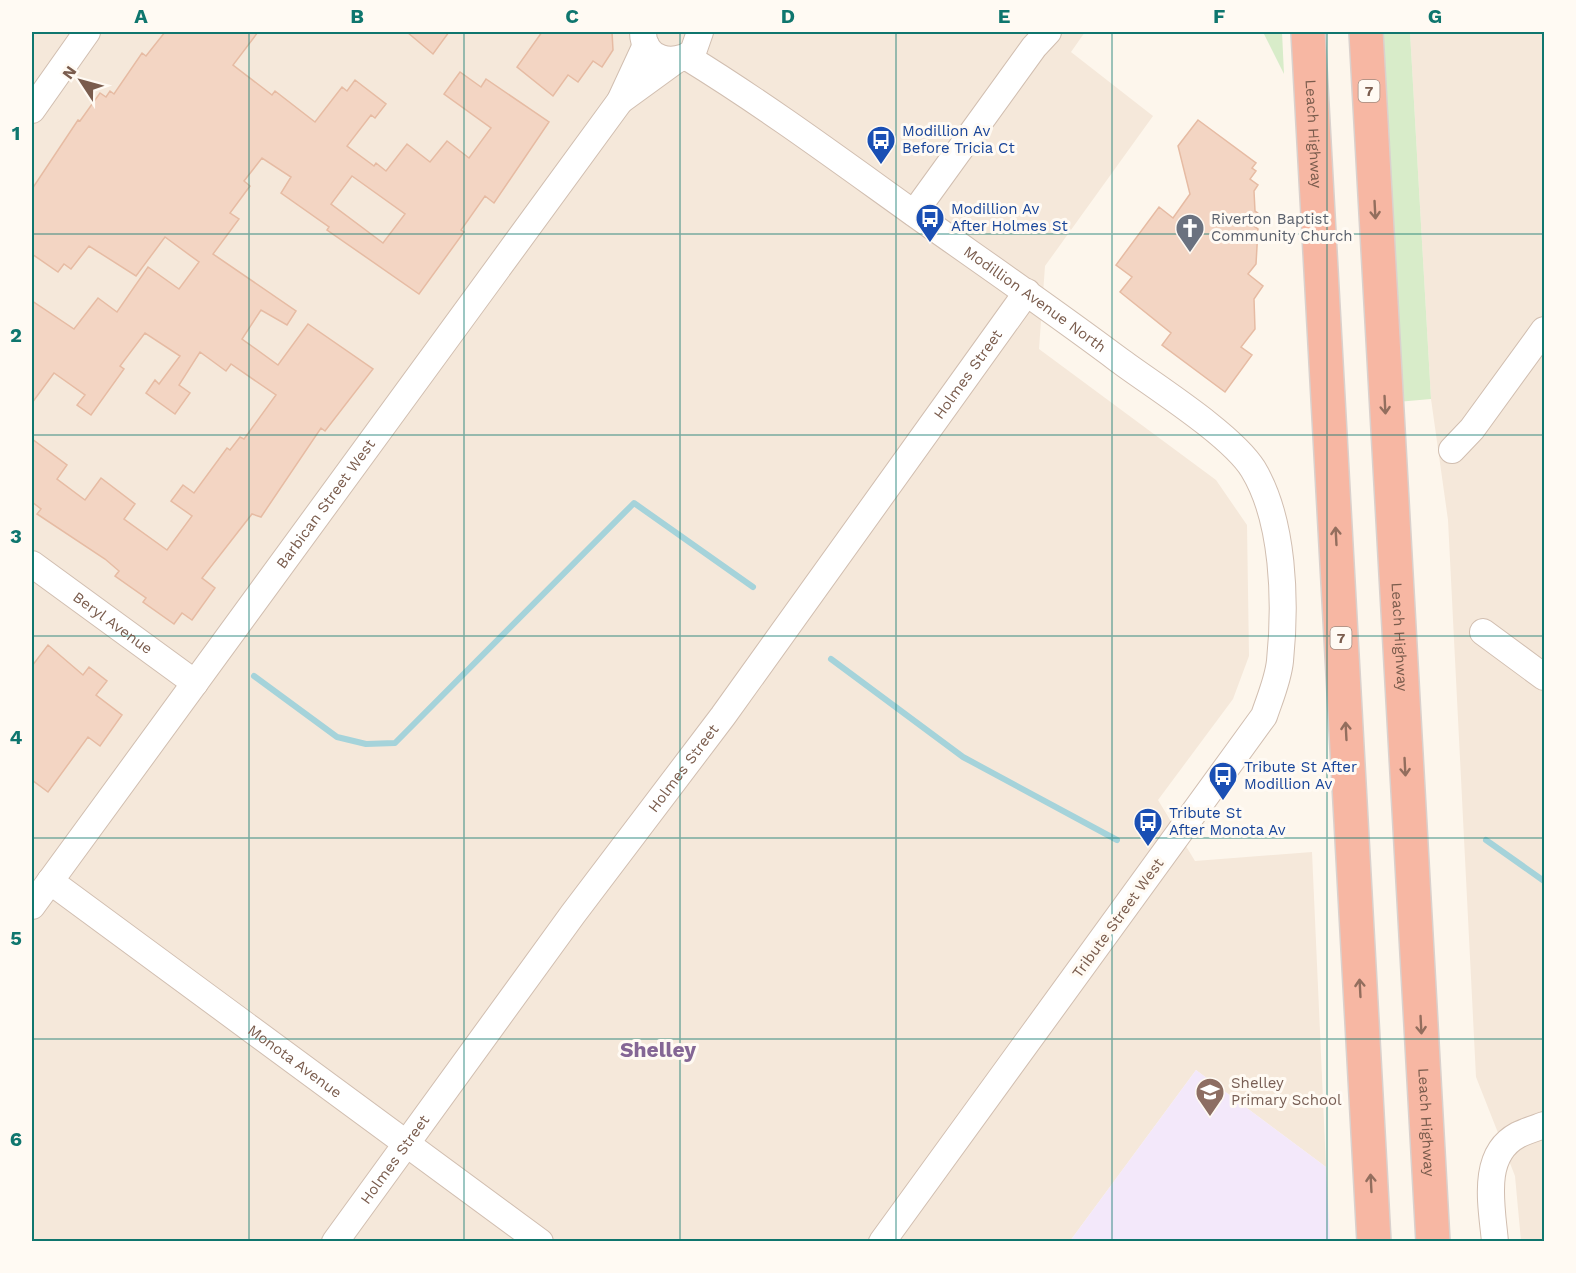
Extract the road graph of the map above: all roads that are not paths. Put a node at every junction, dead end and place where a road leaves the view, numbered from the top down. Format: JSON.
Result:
{"nodes":[{"id":1,"x":87,"y":32,"type":"edge"},
{"id":2,"x":1048,"y":32,"type":"edge"},
{"id":3,"x":1308,"y":32,"type":"edge"},
{"id":4,"x":1366,"y":32,"type":"edge"},
{"id":5,"x":645,"y":38,"type":"edge"},
{"id":6,"x":691,"y":47,"type":"edge"},
{"id":7,"x":620,"y":101,"type":"junction"},
{"id":8,"x":32,"y":110,"type":"edge"},
{"id":9,"x":914,"y":213,"type":"junction"},
{"id":10,"x":1027,"y":292,"type":"junction"},
{"id":11,"x":1545,"y":330,"type":"edge"},
{"id":12,"x":1452,"y":450,"type":"dead end"},
{"id":13,"x":1267,"y":497,"type":"joint"},
{"id":14,"x":32,"y":564,"type":"edge"},
{"id":15,"x":1483,"y":632,"type":"dead end"},
{"id":16,"x":1545,"y":677,"type":"edge"},
{"id":17,"x":195,"y":683,"type":"junction"},
{"id":18,"x":50,"y":881,"type":"junction"},
{"id":19,"x":32,"y":906,"type":"edge"},
{"id":20,"x":1545,"y":1125,"type":"edge"},
{"id":21,"x":407,"y":1143,"type":"junction"},
{"id":22,"x":336,"y":1242,"type":"edge"},
{"id":23,"x":540,"y":1242,"type":"edge"},
{"id":24,"x":882,"y":1242,"type":"edge"},
{"id":25,"x":1374,"y":1242,"type":"edge"},
{"id":26,"x":1432,"y":1242,"type":"edge"},
{"id":27,"x":1495,"y":1242,"type":"edge"}],
"edges":[{"from":1,"to":8,"type":"street"},
{"from":2,"to":9,"type":"street"},
{"from":25,"to":3,"type":"highway","name":"Leach Highway","number":"7","one_way":true},
{"from":4,"to":26,"type":"highway","name":"Leach Highway","number":"7","one_way":true},
{"from":5,"to":6,"type":"street","name":"Barbican Street West"},
{"from":5,"to":7,"type":"street","name":"Barbican Street West"},
{"from":6,"to":7,"type":"street","name":"Barbican Street West"},
{"from":6,"to":9,"type":"street","name":"Modillion Avenue North"},
{"from":7,"to":17,"type":"street","name":"Barbican Street West"},
{"from":9,"to":10,"type":"street","name":"Modillion Avenue North"},
{"from":10,"to":13,"type":"street","name":"Modillion Avenue North"},
{"from":10,"to":21,"type":"street","name":"Holmes Street"},
{"from":11,"to":12,"type":"street"},
{"from":13,"to":24,"type":"street","name":"Tribute Street West"},
{"from":14,"to":17,"type":"street","name":"Beryl Avenue"},
{"from":15,"to":16,"type":"street"},
{"from":17,"to":18,"type":"street","name":"Barbican Street West"},
{"from":18,"to":19,"type":"street","name":"Barbican Street West"},
{"from":18,"to":21,"type":"street","name":"Monota Avenue"},
{"from":20,"to":27,"type":"street"},
{"from":21,"to":22,"type":"street","name":"Holmes Street"},
{"from":21,"to":23,"type":"street","name":"Monota Avenue"}]}
